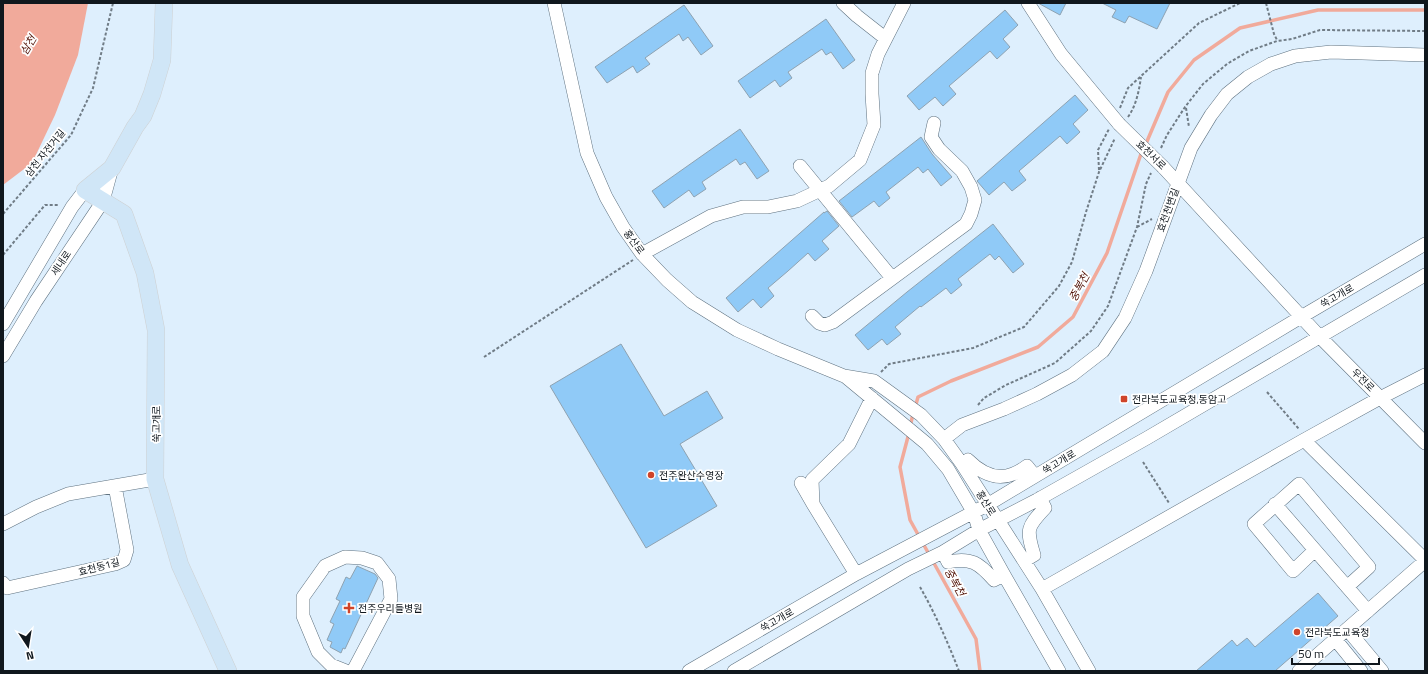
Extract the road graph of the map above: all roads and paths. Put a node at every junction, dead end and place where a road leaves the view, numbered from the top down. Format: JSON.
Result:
{"nodes":[{"id":1,"x":113,"y":3,"type":"edge"},
{"id":2,"x":164,"y":3,"type":"edge"},
{"id":3,"x":554,"y":3,"type":"edge"},
{"id":4,"x":843,"y":3,"type":"edge"},
{"id":5,"x":904,"y":3,"type":"edge"},
{"id":6,"x":1028,"y":3,"type":"edge"},
{"id":7,"x":1240,"y":3,"type":"edge"},
{"id":8,"x":1266,"y":3,"type":"edge"},
{"id":9,"x":885,"y":38,"type":"junction"},
{"id":10,"x":1277,"y":40,"type":"dead end"},
{"id":11,"x":1425,"y":55,"type":"edge"},
{"id":12,"x":1117,"y":122,"type":"junction"},
{"id":13,"x":934,"y":123,"type":"dead end"},
{"id":14,"x":800,"y":166,"type":"dead end"},
{"id":15,"x":112,"y":168,"type":"junction"},
{"id":16,"x":1178,"y":182,"type":"junction"},
{"id":17,"x":85,"y":190,"type":"junction"},
{"id":18,"x":819,"y":190,"type":"junction"},
{"id":19,"x":103,"y":201,"type":"junction"},
{"id":20,"x":72,"y":207,"type":"junction"},
{"id":21,"x":3,"y":214,"type":"edge"},
{"id":22,"x":1425,"y":244,"type":"edge"},
{"id":23,"x":642,"y":254,"type":"junction"},
{"id":24,"x":3,"y":255,"type":"edge"},
{"id":25,"x":1425,"y":275,"type":"edge"},
{"id":26,"x":892,"y":278,"type":"junction"},
{"id":27,"x":812,"y":316,"type":"dead end"},
{"id":28,"x":1301,"y":317,"type":"junction"},
{"id":29,"x":3,"y":324,"type":"edge"},
{"id":30,"x":1320,"y":337,"type":"junction"},
{"id":31,"x":3,"y":356,"type":"edge"},
{"id":32,"x":484,"y":357,"type":"dead end"},
{"id":33,"x":1425,"y":375,"type":"edge"},
{"id":34,"x":844,"y":376,"type":"junction"},
{"id":35,"x":874,"y":381,"type":"junction"},
{"id":36,"x":1267,"y":392,"type":"dead end"},
{"id":37,"x":872,"y":398,"type":"junction"},
{"id":38,"x":1380,"y":398,"type":"junction"},
{"id":39,"x":939,"y":435,"type":"junction"},
{"id":40,"x":1303,"y":436,"type":"junction"},
{"id":41,"x":1425,"y":443,"type":"edge"},
{"id":42,"x":1144,"y":462,"type":"dead end"},
{"id":43,"x":962,"y":464,"type":"junction"},
{"id":44,"x":1035,"y":476,"type":"junction"},
{"id":45,"x":156,"y":479,"type":"junction"},
{"id":46,"x":801,"y":483,"type":"dead end"},
{"id":47,"x":114,"y":486,"type":"junction"},
{"id":48,"x":1040,"y":498,"type":"junction"},
{"id":49,"x":812,"y":504,"type":"junction"},
{"id":50,"x":1275,"y":504,"type":"junction"},
{"id":51,"x":987,"y":505,"type":"junction"},
{"id":52,"x":1172,"y":507,"type":"dead end"},
{"id":53,"x":974,"y":513,"type":"junction"},
{"id":54,"x":998,"y":520,"type":"junction"},
{"id":55,"x":3,"y":524,"type":"edge"},
{"id":56,"x":980,"y":530,"type":"junction"},
{"id":57,"x":946,"y":550,"type":"junction"},
{"id":58,"x":1315,"y":550,"type":"junction"},
{"id":59,"x":1425,"y":560,"type":"edge"},
{"id":60,"x":1024,"y":561,"type":"junction"},
{"id":61,"x":856,"y":574,"type":"junction"},
{"id":62,"x":1004,"y":575,"type":"junction"},
{"id":63,"x":3,"y":583,"type":"edge"},
{"id":64,"x":920,"y":587,"type":"dead end"},
{"id":65,"x":1347,"y":587,"type":"junction"},
{"id":66,"x":1042,"y":589,"type":"junction"},
{"id":67,"x":1368,"y":611,"type":"junction"},
{"id":68,"x":1347,"y":629,"type":"junction"},
{"id":69,"x":1335,"y":639,"type":"junction"},
{"id":70,"x":228,"y":671,"type":"edge"},
{"id":71,"x":346,"y":671,"type":"edge"},
{"id":72,"x":353,"y":671,"type":"edge"},
{"id":73,"x":689,"y":671,"type":"edge"},
{"id":74,"x":734,"y":671,"type":"edge"},
{"id":75,"x":959,"y":671,"type":"edge"},
{"id":76,"x":1059,"y":671,"type":"edge"},
{"id":77,"x":1090,"y":671,"type":"edge"},
{"id":78,"x":1299,"y":671,"type":"edge"},
{"id":79,"x":1361,"y":671,"type":"edge"},
{"id":80,"x":1382,"y":671,"type":"edge"}],
"edges":[{"from":1,"to":21,"type":"path","name":"삼천 자전거길"},
{"from":2,"to":15,"type":"main road","name":"세내로"},
{"from":3,"to":23,"type":"street","name":"홍산로"},
{"from":4,"to":9,"type":"street"},
{"from":5,"to":9,"type":"street"},
{"from":6,"to":12,"type":"street","name":"효천서로"},
{"from":7,"to":12,"type":"path"},
{"from":8,"to":10,"type":"path"},
{"from":9,"to":18,"type":"street"},
{"from":11,"to":16,"type":"street","name":"효천천변길"},
{"from":12,"to":16,"type":"street","name":"효천서로","bridge":true},
{"from":12,"to":35,"type":"path"},
{"from":13,"to":26,"type":"street"},
{"from":14,"to":18,"type":"street"},
{"from":15,"to":17,"type":"main road","name":"세내로"},
{"from":15,"to":19,"type":"street","name":"세내로"},
{"from":16,"to":28,"type":"street","name":"효천서로"},
{"from":16,"to":39,"type":"street","name":"효천천변길"},
{"from":17,"to":19,"type":"main road","name":"쑥고개로"},
{"from":17,"to":20,"type":"street","name":"세내로"},
{"from":18,"to":23,"type":"street"},
{"from":18,"to":26,"type":"street"},
{"from":19,"to":31,"type":"street","name":"세내로"},
{"from":19,"to":45,"type":"main road","name":"쑥고개로"},
{"from":20,"to":24,"type":"path"},
{"from":20,"to":29,"type":"street","name":"세내로"},
{"from":22,"to":28,"type":"street","name":"쑥고개로"},
{"from":23,"to":32,"type":"path"},
{"from":23,"to":34,"type":"street","name":"홍산로"},
{"from":25,"to":30,"type":"street"},
{"from":26,"to":27,"type":"street"},
{"from":28,"to":30,"type":"street","name":"우전로"},
{"from":28,"to":44,"type":"street","name":"쑥고개로"},
{"from":30,"to":38,"type":"street","name":"우전로"},
{"from":30,"to":48,"type":"street"},
{"from":33,"to":38,"type":"street"},
{"from":34,"to":35,"type":"street","name":"홍산로"},
{"from":34,"to":37,"type":"street","name":"홍산로"},
{"from":35,"to":39,"type":"street","name":"홍산로"},
{"from":36,"to":40,"type":"path"},
{"from":37,"to":49,"type":"street"},
{"from":37,"to":53,"type":"street","name":"홍산로"},
{"from":38,"to":40,"type":"street"},
{"from":38,"to":41,"type":"street","name":"우전로"},
{"from":39,"to":43,"type":"street","name":"홍산로"},
{"from":40,"to":59,"type":"street"},
{"from":40,"to":66,"type":"street"},
{"from":42,"to":52,"type":"path"},
{"from":43,"to":44,"type":"street"},
{"from":43,"to":51,"type":"street","name":"홍산로"},
{"from":44,"to":51,"type":"street","name":"쑥고개로"},
{"from":45,"to":47,"type":"street"},
{"from":45,"to":70,"type":"main road","name":"쑥고개로"},
{"from":46,"to":49,"type":"street"},
{"from":47,"to":55,"type":"street"},
{"from":47,"to":63,"type":"street","name":"효천동1길"},
{"from":48,"to":54,"type":"street"},
{"from":48,"to":60,"type":"street"},
{"from":49,"to":61,"type":"street"},
{"from":50,"to":58,"type":"street"},
{"from":50,"to":58,"type":"street"},
{"from":50,"to":65,"type":"street"},
{"from":51,"to":53,"type":"street","name":"쑥고개로"},
{"from":51,"to":54,"type":"street","name":"홍산로"},
{"from":53,"to":56,"type":"street","name":"홍산로"},
{"from":53,"to":61,"type":"street","name":"쑥고개로"},
{"from":54,"to":56,"type":"street"},
{"from":54,"to":60,"type":"street","name":"홍산로"},
{"from":56,"to":57,"type":"street"},
{"from":56,"to":62,"type":"street","name":"홍산로"},
{"from":57,"to":62,"type":"street"},
{"from":57,"to":74,"type":"street"},
{"from":58,"to":65,"type":"street"},
{"from":59,"to":67,"type":"street"},
{"from":60,"to":66,"type":"street","name":"홍산로"},
{"from":61,"to":73,"type":"street","name":"쑥고개로"},
{"from":62,"to":76,"type":"street","name":"홍산로"},
{"from":64,"to":75,"type":"path"},
{"from":65,"to":67,"type":"street"},
{"from":66,"to":77,"type":"street","name":"홍산로"},
{"from":67,"to":68,"type":"street"},
{"from":68,"to":69,"type":"street"},
{"from":68,"to":80,"type":"street"},
{"from":69,"to":78,"type":"street"},
{"from":69,"to":79,"type":"street"},
{"from":71,"to":72,"type":"street"}]}
